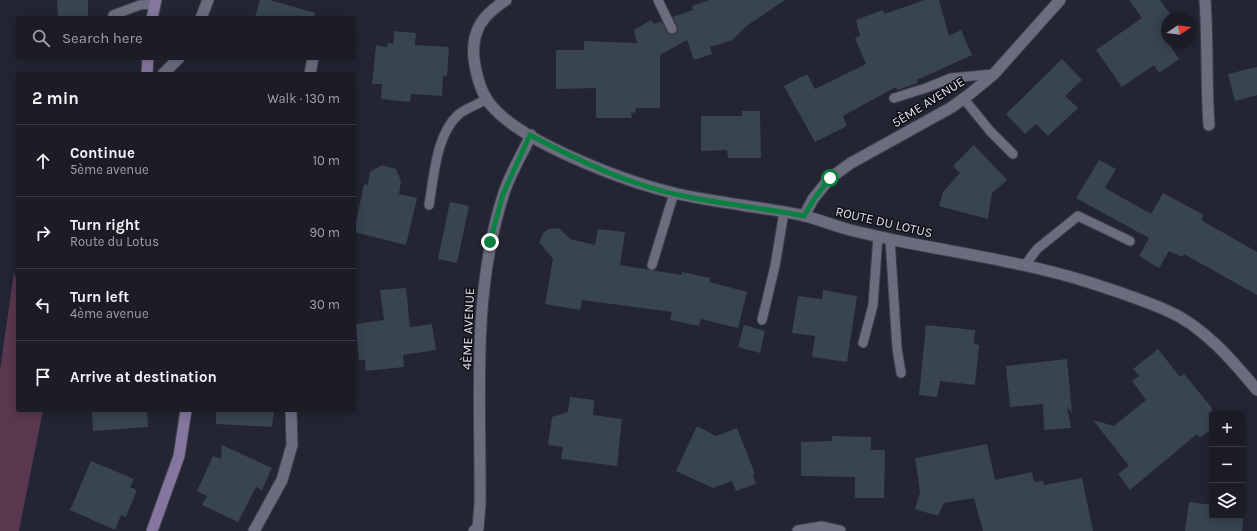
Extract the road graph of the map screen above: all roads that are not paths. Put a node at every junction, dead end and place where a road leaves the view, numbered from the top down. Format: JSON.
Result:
{"nodes":[{"id":1,"x":208,"y":0,"type":"edge"},
{"id":2,"x":506,"y":0,"type":"edge"},
{"id":3,"x":658,"y":0,"type":"edge"},
{"id":4,"x":1060,"y":0,"type":"edge"},
{"id":5,"x":1205,"y":0,"type":"edge"},
{"id":6,"x":155,"y":2,"type":"edge"},
{"id":7,"x":113,"y":15,"type":"dead end"},
{"id":8,"x":152,"y":16,"type":"edge"},
{"id":9,"x":202,"y":16,"type":"edge"},
{"id":10,"x":672,"y":29,"type":"dead end"},
{"id":11,"x":148,"y":60,"type":"edge"},
{"id":12,"x":176,"y":60,"type":"edge"},
{"id":13,"x":313,"y":60,"type":"edge"},
{"id":14,"x":147,"y":72,"type":"edge"},
{"id":15,"x":165,"y":72,"type":"edge"},
{"id":16,"x":310,"y":72,"type":"edge"},
{"id":17,"x":994,"y":74,"type":"junction"},
{"id":18,"x":894,"y":98,"type":"dead end"},
{"id":19,"x":487,"y":99,"type":"junction"},
{"id":20,"x":964,"y":99,"type":"junction"},
{"id":21,"x":1209,"y":125,"type":"dead end"},
{"id":22,"x":530,"y":135,"type":"junction"},
{"id":23,"x":1013,"y":154,"type":"dead end"},
{"id":24,"x":674,"y":193,"type":"junction"},
{"id":25,"x":429,"y":205,"type":"dead end"},
{"id":26,"x":784,"y":212,"type":"junction"},
{"id":27,"x":804,"y":216,"type":"junction"},
{"id":28,"x":878,"y":236,"type":"junction"},
{"id":29,"x":890,"y":239,"type":"junction"},
{"id":30,"x":1130,"y":240,"type":"dead end"},
{"id":31,"x":652,"y":265,"type":"dead end"},
{"id":32,"x":1024,"y":265,"type":"junction"},
{"id":33,"x":762,"y":320,"type":"dead end"},
{"id":34,"x":863,"y":342,"type":"dead end"},
{"id":35,"x":901,"y":373,"type":"dead end"},
{"id":36,"x":1257,"y":390,"type":"edge"},
{"id":37,"x":186,"y":412,"type":"edge"},
{"id":38,"x":291,"y":412,"type":"edge"},
{"id":39,"x":152,"y":531,"type":"edge"},
{"id":40,"x":254,"y":531,"type":"edge"},
{"id":41,"x":474,"y":531,"type":"edge"},
{"id":42,"x":798,"y":531,"type":"edge"},
{"id":43,"x":840,"y":531,"type":"edge"}],
"edges":[{"from":1,"to":9,"type":"street"},
{"from":2,"to":19,"type":"street","name":"ROUTE DU LOTUS"},
{"from":3,"to":10,"type":"lane"},
{"from":4,"to":17,"type":"street","name":"5ÈME AVENUE"},
{"from":5,"to":21,"type":"street"},
{"from":6,"to":7,"type":"lane"},
{"from":6,"to":8,"type":"main road"},
{"from":11,"to":14,"type":"main road"},
{"from":12,"to":15,"type":"street"},
{"from":13,"to":16,"type":"street"},
{"from":17,"to":18,"type":"lane"},
{"from":17,"to":20,"type":"street","name":"5ÈME AVENUE"},
{"from":19,"to":22,"type":"street","name":"ROUTE DU LOTUS"},
{"from":19,"to":25,"type":"lane"},
{"from":20,"to":23,"type":"lane"},
{"from":20,"to":27,"type":"street","name":"5ÈME AVENUE"},
{"from":22,"to":24,"type":"street","name":"ROUTE DU LOTUS"},
{"from":22,"to":41,"type":"street","name":"4ÈME AVENUE"},
{"from":24,"to":26,"type":"street","name":"ROUTE DU LOTUS"},
{"from":24,"to":31,"type":"lane"},
{"from":26,"to":27,"type":"street","name":"ROUTE DU LOTUS"},
{"from":26,"to":33,"type":"lane"},
{"from":27,"to":28,"type":"street","name":"ROUTE DU LOTUS"},
{"from":28,"to":29,"type":"street","name":"ROUTE DU LOTUS"},
{"from":28,"to":34,"type":"lane"},
{"from":29,"to":32,"type":"street","name":"ROUTE DU LOTUS"},
{"from":29,"to":35,"type":"lane"},
{"from":30,"to":32,"type":"lane"},
{"from":32,"to":36,"type":"street","name":"ROUTE DU LOTUS"},
{"from":37,"to":39,"type":"main road"},
{"from":38,"to":40,"type":"street"},
{"from":42,"to":43,"type":"street"}]}
